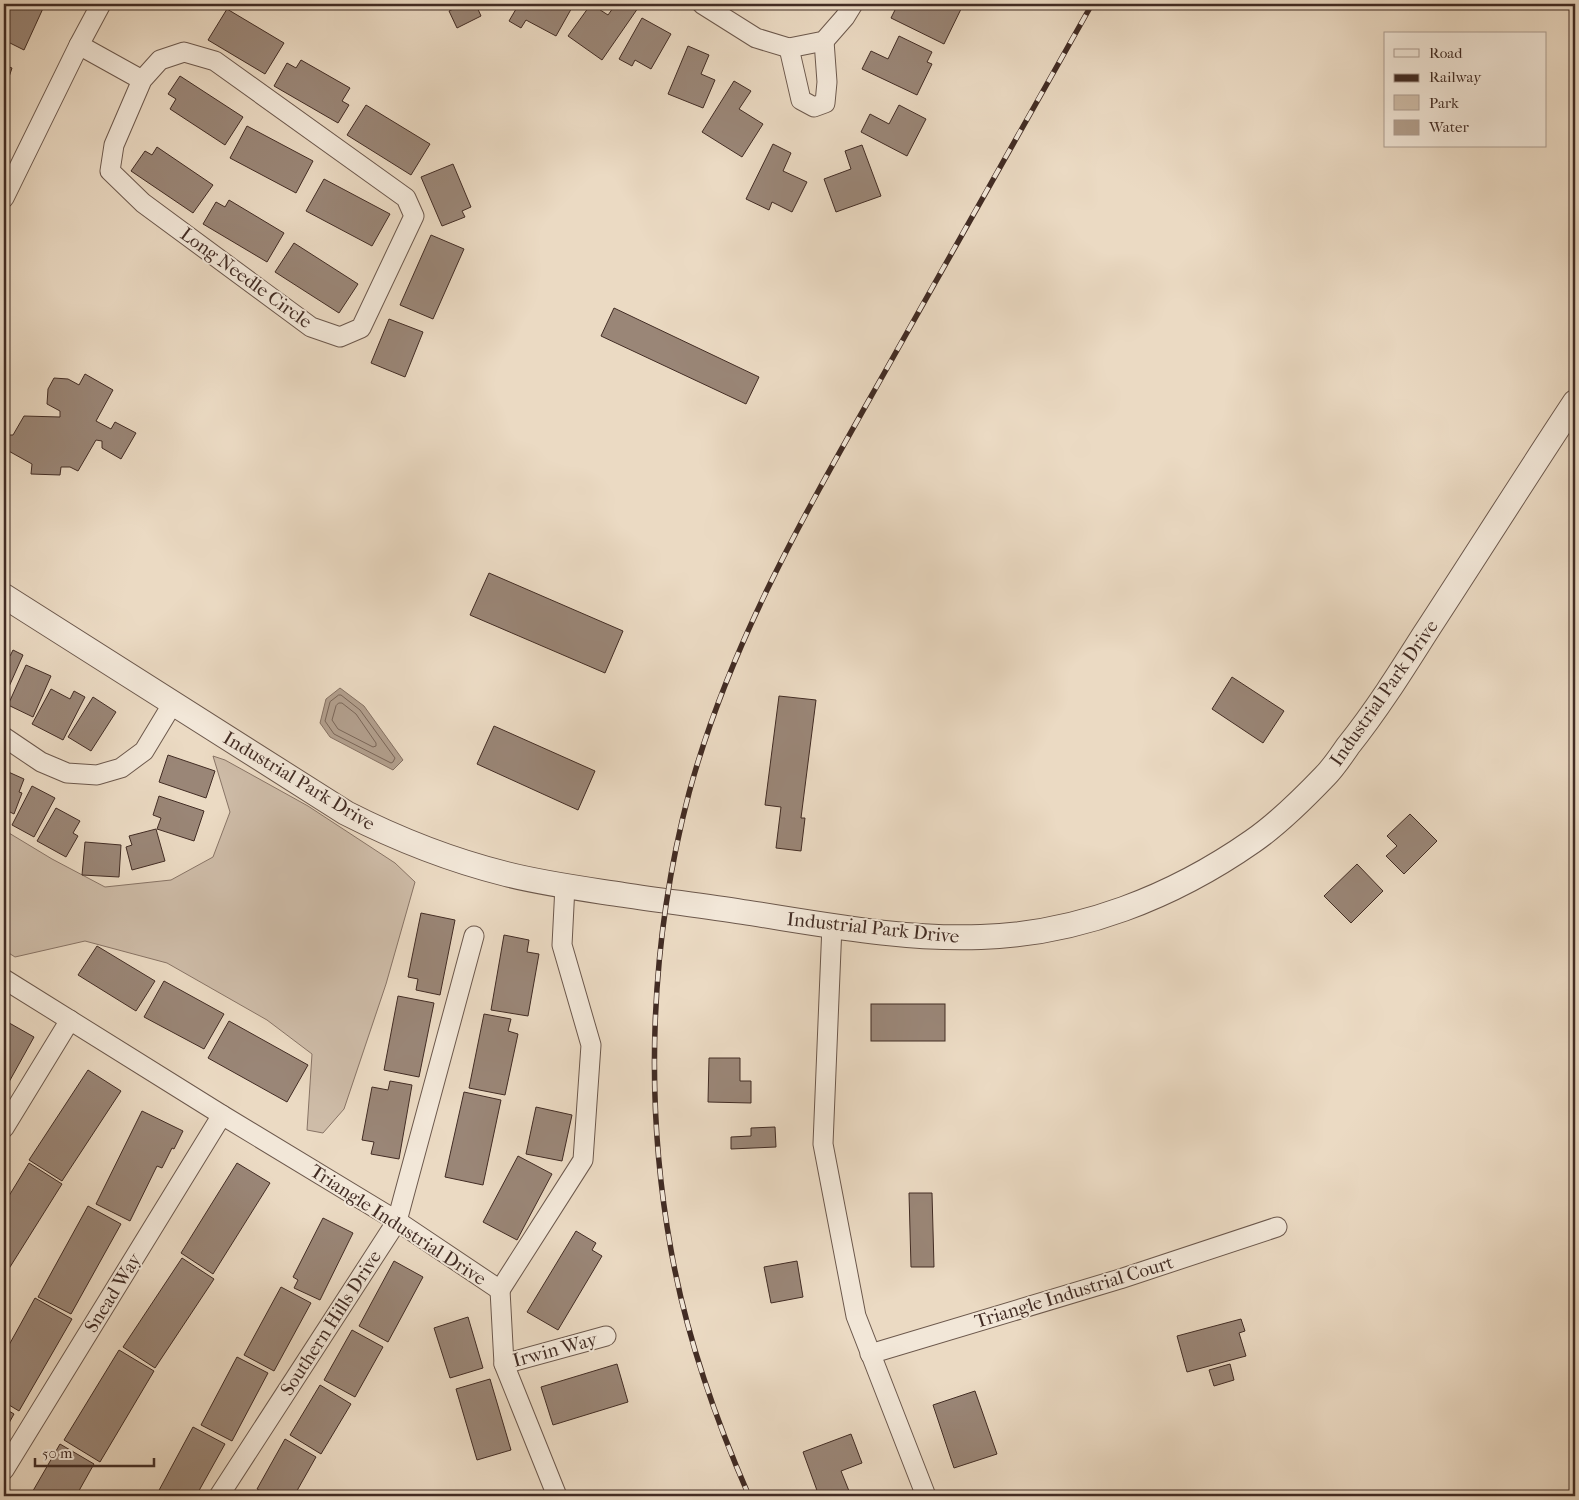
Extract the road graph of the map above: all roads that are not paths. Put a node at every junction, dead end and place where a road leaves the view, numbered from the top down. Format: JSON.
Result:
{"nodes":[{"id":1,"x":101,"y":4,"type":"edge"},
{"id":2,"x":702,"y":4,"type":"edge"},
{"id":3,"x":853,"y":4,"type":"edge"},
{"id":4,"x":824,"y":41,"type":"junction"},
{"id":5,"x":79,"y":45,"type":"junction"},
{"id":6,"x":789,"y":48,"type":"junction"},
{"id":7,"x":142,"y":80,"type":"junction"},
{"id":8,"x":4,"y":198,"type":"edge"},
{"id":9,"x":1575,"y":402,"type":"edge"},
{"id":10,"x":4,"y":596,"type":"edge"},
{"id":11,"x":173,"y":703,"type":"junction"},
{"id":12,"x":4,"y":737,"type":"edge"},
{"id":13,"x":565,"y":886,"type":"junction"},
{"id":14,"x":832,"y":925,"type":"junction"},
{"id":15,"x":474,"y":936,"type":"dead end"},
{"id":16,"x":4,"y":979,"type":"edge"},
{"id":17,"x":70,"y":1020,"type":"junction"},
{"id":18,"x":222,"y":1115,"type":"junction"},
{"id":19,"x":4,"y":1128,"type":"edge"},
{"id":20,"x":397,"y":1221,"type":"junction"},
{"id":21,"x":1277,"y":1227,"type":"dead end"},
{"id":22,"x":500,"y":1290,"type":"junction"},
{"id":23,"x":606,"y":1336,"type":"dead end"},
{"id":24,"x":870,"y":1354,"type":"junction"},
{"id":25,"x":504,"y":1364,"type":"junction"},
{"id":26,"x":4,"y":1470,"type":"edge"},
{"id":27,"x":219,"y":1496,"type":"edge"},
{"id":28,"x":557,"y":1496,"type":"edge"},
{"id":29,"x":926,"y":1496,"type":"edge"}],
"edges":[{"from":1,"to":5,"type":"street"},
{"from":2,"to":6,"type":"street"},
{"from":3,"to":4,"type":"street"},
{"from":4,"to":6,"type":"street"},
{"from":4,"to":6,"type":"street"},
{"from":5,"to":7,"type":"street"},
{"from":5,"to":8,"type":"street"},
{"from":7,"to":7,"type":"street","name":"Long Needle Circle"},
{"from":9,"to":14,"type":"street","name":"Industrial Park Drive"},
{"from":10,"to":11,"type":"street","name":"Industrial Park Drive"},
{"from":11,"to":12,"type":"street"},
{"from":11,"to":13,"type":"street","name":"Industrial Park Drive"},
{"from":13,"to":14,"type":"street","name":"Industrial Park Drive"},
{"from":13,"to":22,"type":"street","name":"Triangle Industrial Drive"},
{"from":14,"to":24,"type":"street"},
{"from":15,"to":20,"type":"street","name":"Southern Hills Drive"},
{"from":16,"to":17,"type":"street","name":"Triangle Industrial Drive"},
{"from":17,"to":18,"type":"street","name":"Triangle Industrial Drive"},
{"from":17,"to":19,"type":"street"},
{"from":18,"to":20,"type":"street","name":"Triangle Industrial Drive"},
{"from":18,"to":26,"type":"street","name":"Snead Way"},
{"from":20,"to":22,"type":"street","name":"Triangle Industrial Drive"},
{"from":20,"to":27,"type":"street","name":"Southern Hills Drive"},
{"from":21,"to":24,"type":"street","name":"Triangle Industrial Court"},
{"from":22,"to":25,"type":"street"},
{"from":23,"to":25,"type":"street","name":"Irwin Way"},
{"from":24,"to":29,"type":"street"},
{"from":25,"to":28,"type":"street"}]}
